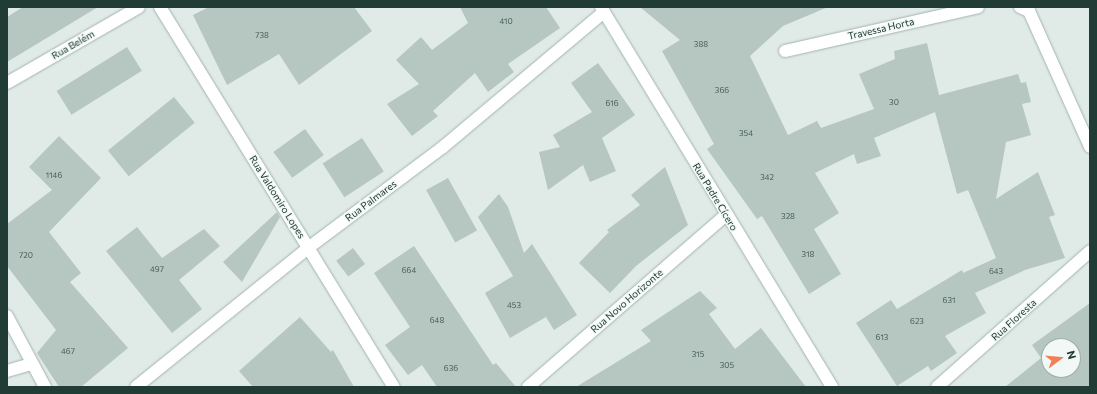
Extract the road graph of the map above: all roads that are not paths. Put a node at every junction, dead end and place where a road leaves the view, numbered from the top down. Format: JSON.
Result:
{"nodes":[{"id":1,"x":138,"y":7,"type":"edge"},
{"id":2,"x":160,"y":7,"type":"edge"},
{"id":3,"x":978,"y":7,"type":"edge"},
{"id":4,"x":1020,"y":7,"type":"edge"},
{"id":5,"x":602,"y":10,"type":"edge"},
{"id":6,"x":785,"y":51,"type":"dead end"},
{"id":7,"x":7,"y":83,"type":"edge"},
{"id":8,"x":1090,"y":147,"type":"edge"},
{"id":9,"x":726,"y":215,"type":"junction"},
{"id":10,"x":308,"y":248,"type":"junction"},
{"id":11,"x":1090,"y":251,"type":"edge"},
{"id":12,"x":7,"y":316,"type":"edge"},
{"id":13,"x":32,"y":364,"type":"junction"},
{"id":14,"x":7,"y":371,"type":"edge"},
{"id":15,"x":45,"y":387,"type":"edge"},
{"id":16,"x":136,"y":387,"type":"edge"},
{"id":17,"x":394,"y":387,"type":"edge"},
{"id":18,"x":528,"y":387,"type":"edge"},
{"id":19,"x":832,"y":387,"type":"edge"},
{"id":20,"x":937,"y":387,"type":"edge"}],
"edges":[{"from":1,"to":7,"type":"street","name":"Rua Belém"},
{"from":2,"to":10,"type":"street","name":"Rua Valdomiro Lopes"},
{"from":3,"to":6,"type":"street","name":"Travessa Horta"},
{"from":4,"to":8,"type":"street"},
{"from":5,"to":9,"type":"street","name":"Rua Padre Cícero"},
{"from":5,"to":10,"type":"street","name":"Rua Palmares"},
{"from":9,"to":18,"type":"street","name":"Rua Novo Horizonte"},
{"from":9,"to":19,"type":"street","name":"Rua Padre Cícero"},
{"from":10,"to":16,"type":"street","name":"Rua Palmares"},
{"from":10,"to":17,"type":"street","name":"Rua Valdomiro Lopes"},
{"from":11,"to":20,"type":"street","name":"Rua Floresta"},
{"from":12,"to":13,"type":"street"},
{"from":13,"to":14,"type":"street"},
{"from":13,"to":15,"type":"street"}]}
